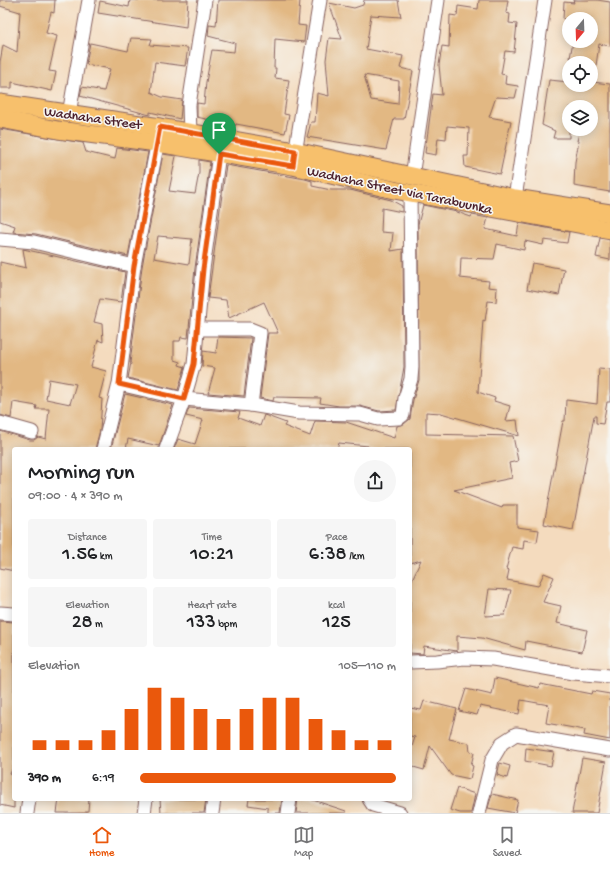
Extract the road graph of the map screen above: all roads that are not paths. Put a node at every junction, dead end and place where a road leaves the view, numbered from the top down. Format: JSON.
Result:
{"nodes":[{"id":1,"x":89,"y":0,"type":"edge"},
{"id":2,"x":205,"y":0,"type":"edge"},
{"id":3,"x":320,"y":0,"type":"edge"},
{"id":4,"x":438,"y":0,"type":"edge"},
{"id":5,"x":546,"y":0,"type":"edge"},
{"id":6,"x":0,"y":103,"type":"edge"},
{"id":7,"x":69,"y":114,"type":"junction"},
{"id":8,"x":0,"y":119,"type":"edge"},
{"id":9,"x":190,"y":133,"type":"junction"},
{"id":10,"x":159,"y":135,"type":"junction"},
{"id":11,"x":219,"y":154,"type":"junction"},
{"id":12,"x":294,"y":159,"type":"junction"},
{"id":13,"x":411,"y":185,"type":"junction"},
{"id":14,"x":515,"y":198,"type":"junction"},
{"id":15,"x":610,"y":213,"type":"edge"},
{"id":16,"x":610,"y":230,"type":"edge"},
{"id":17,"x":0,"y":240,"type":"edge"},
{"id":18,"x":134,"y":266,"type":"junction"},
{"id":19,"x":197,"y":329,"type":"junction"},
{"id":20,"x":119,"y":384,"type":"junction"},
{"id":21,"x":184,"y":399,"type":"junction"},
{"id":22,"x":251,"y":406,"type":"junction"},
{"id":23,"x":0,"y":423,"type":"edge"},
{"id":24,"x":32,"y":432,"type":"dead end"},
{"id":25,"x":103,"y":447,"type":"edge"},
{"id":26,"x":167,"y":447,"type":"edge"},
{"id":27,"x":0,"y":612,"type":"edge"},
{"id":28,"x":12,"y":614,"type":"edge"},
{"id":29,"x":412,"y":662,"type":"edge"},
{"id":30,"x":610,"y":676,"type":"edge"},
{"id":31,"x":610,"y":750,"type":"edge"},
{"id":32,"x":29,"y":801,"type":"edge"},
{"id":33,"x":146,"y":801,"type":"edge"},
{"id":34,"x":214,"y":801,"type":"edge"},
{"id":35,"x":290,"y":801,"type":"edge"},
{"id":36,"x":370,"y":801,"type":"edge"},
{"id":37,"x":27,"y":813,"type":"edge"},
{"id":38,"x":144,"y":813,"type":"edge"},
{"id":39,"x":212,"y":813,"type":"edge"},
{"id":40,"x":288,"y":813,"type":"edge"},
{"id":41,"x":400,"y":813,"type":"edge"},
{"id":42,"x":479,"y":813,"type":"edge"}],
"edges":[{"from":1,"to":7,"type":"street"},
{"from":2,"to":9,"type":"street"},
{"from":3,"to":12,"type":"street"},
{"from":4,"to":13,"type":"street"},
{"from":5,"to":14,"type":"street"},
{"from":6,"to":7,"type":"main road","name":"Wadnaha Street"},
{"from":7,"to":10,"type":"main road","name":"Wadnaha Street"},
{"from":8,"to":10,"type":"main road","name":"Wadnaha Street via Tarabuunka"},
{"from":9,"to":10,"type":"main road","name":"Wadnaha Street"},
{"from":9,"to":12,"type":"main road","name":"Wadnaha Street"},
{"from":10,"to":11,"type":"main road","name":"Wadnaha Street via Tarabuunka"},
{"from":10,"to":18,"type":"street"},
{"from":11,"to":12,"type":"main road","name":"Wadnaha Street via Tarabuunka"},
{"from":11,"to":19,"type":"street"},
{"from":12,"to":13,"type":"main road","name":"Wadnaha Street"},
{"from":13,"to":14,"type":"main road","name":"Wadnaha Street"},
{"from":13,"to":16,"type":"main road","name":"Wadnaha Street via Tarabuunka"},
{"from":13,"to":22,"type":"street"},
{"from":14,"to":15,"type":"main road","name":"Wadnaha Street"},
{"from":17,"to":18,"type":"street"},
{"from":18,"to":20,"type":"street"},
{"from":19,"to":21,"type":"street"},
{"from":19,"to":22,"type":"street"},
{"from":20,"to":21,"type":"street"},
{"from":20,"to":25,"type":"street"},
{"from":21,"to":22,"type":"street"},
{"from":21,"to":26,"type":"street"},
{"from":23,"to":24,"type":"street"},
{"from":27,"to":28,"type":"street"},
{"from":29,"to":30,"type":"street"},
{"from":31,"to":42,"type":"street"},
{"from":32,"to":37,"type":"street"},
{"from":33,"to":38,"type":"street"},
{"from":34,"to":39,"type":"street"},
{"from":35,"to":40,"type":"street"},
{"from":36,"to":41,"type":"street"}]}
